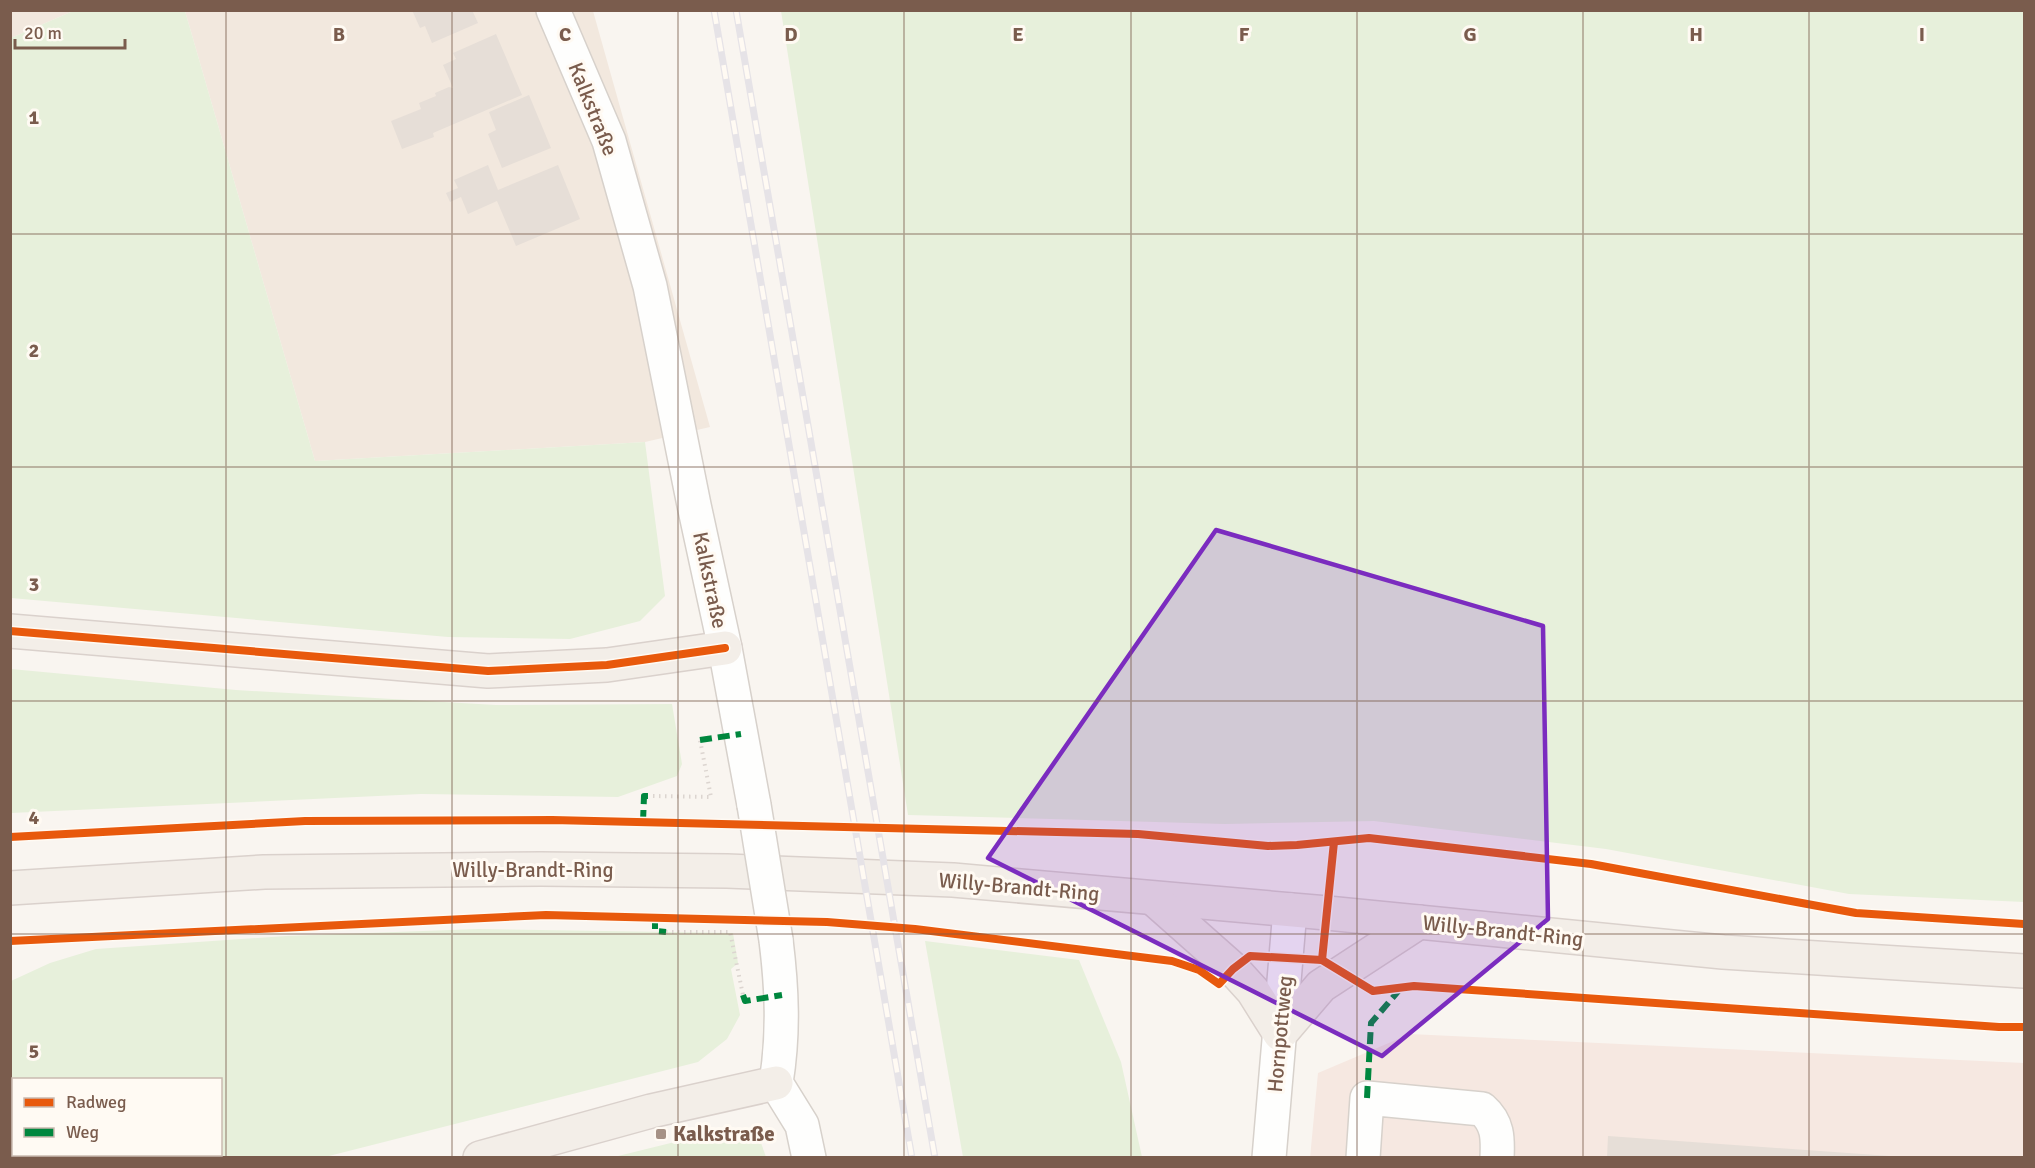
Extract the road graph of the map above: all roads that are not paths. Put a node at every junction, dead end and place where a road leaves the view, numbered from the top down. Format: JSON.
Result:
{"nodes":[{"id":1,"x":553,"y":10,"type":"edge"},
{"id":2,"x":10,"y":632,"type":"edge"},
{"id":3,"x":725,"y":648,"type":"junction"},
{"id":4,"x":10,"y":888,"type":"edge"},
{"id":5,"x":1154,"y":899,"type":"junction"},
{"id":6,"x":1290,"y":910,"type":"junction"},
{"id":7,"x":1419,"y":922,"type":"junction"},
{"id":8,"x":2025,"y":971,"type":"edge"},
{"id":9,"x":1280,"y":1034,"type":"junction"},
{"id":10,"x":776,"y":1083,"type":"junction"},
{"id":11,"x":480,"y":1158,"type":"edge"},
{"id":12,"x":809,"y":1158,"type":"edge"},
{"id":13,"x":1269,"y":1158,"type":"edge"},
{"id":14,"x":1363,"y":1158,"type":"edge"},
{"id":15,"x":1497,"y":1158,"type":"edge"}],
"edges":[{"from":1,"to":3,"type":"street","name":"Kalkstraße"},
{"from":2,"to":3,"type":"main road"},
{"from":3,"to":10,"type":"street","name":"Kalkstraße","bridge":true},
{"from":4,"to":5,"type":"main road","name":"Willy-Brandt-Ring"},
{"from":5,"to":6,"type":"main road","name":"Willy-Brandt-Ring"},
{"from":5,"to":9,"type":"main road"},
{"from":6,"to":7,"type":"main road","name":"Willy-Brandt-Ring"},
{"from":6,"to":9,"type":"street","name":"Hornpottweg"},
{"from":7,"to":8,"type":"main road","name":"Willy-Brandt-Ring"},
{"from":7,"to":9,"type":"main road"},
{"from":9,"to":13,"type":"street","name":"Hornpottweg"},
{"from":10,"to":11,"type":"main road"},
{"from":10,"to":12,"type":"street"},
{"from":14,"to":15,"type":"street"}]}
